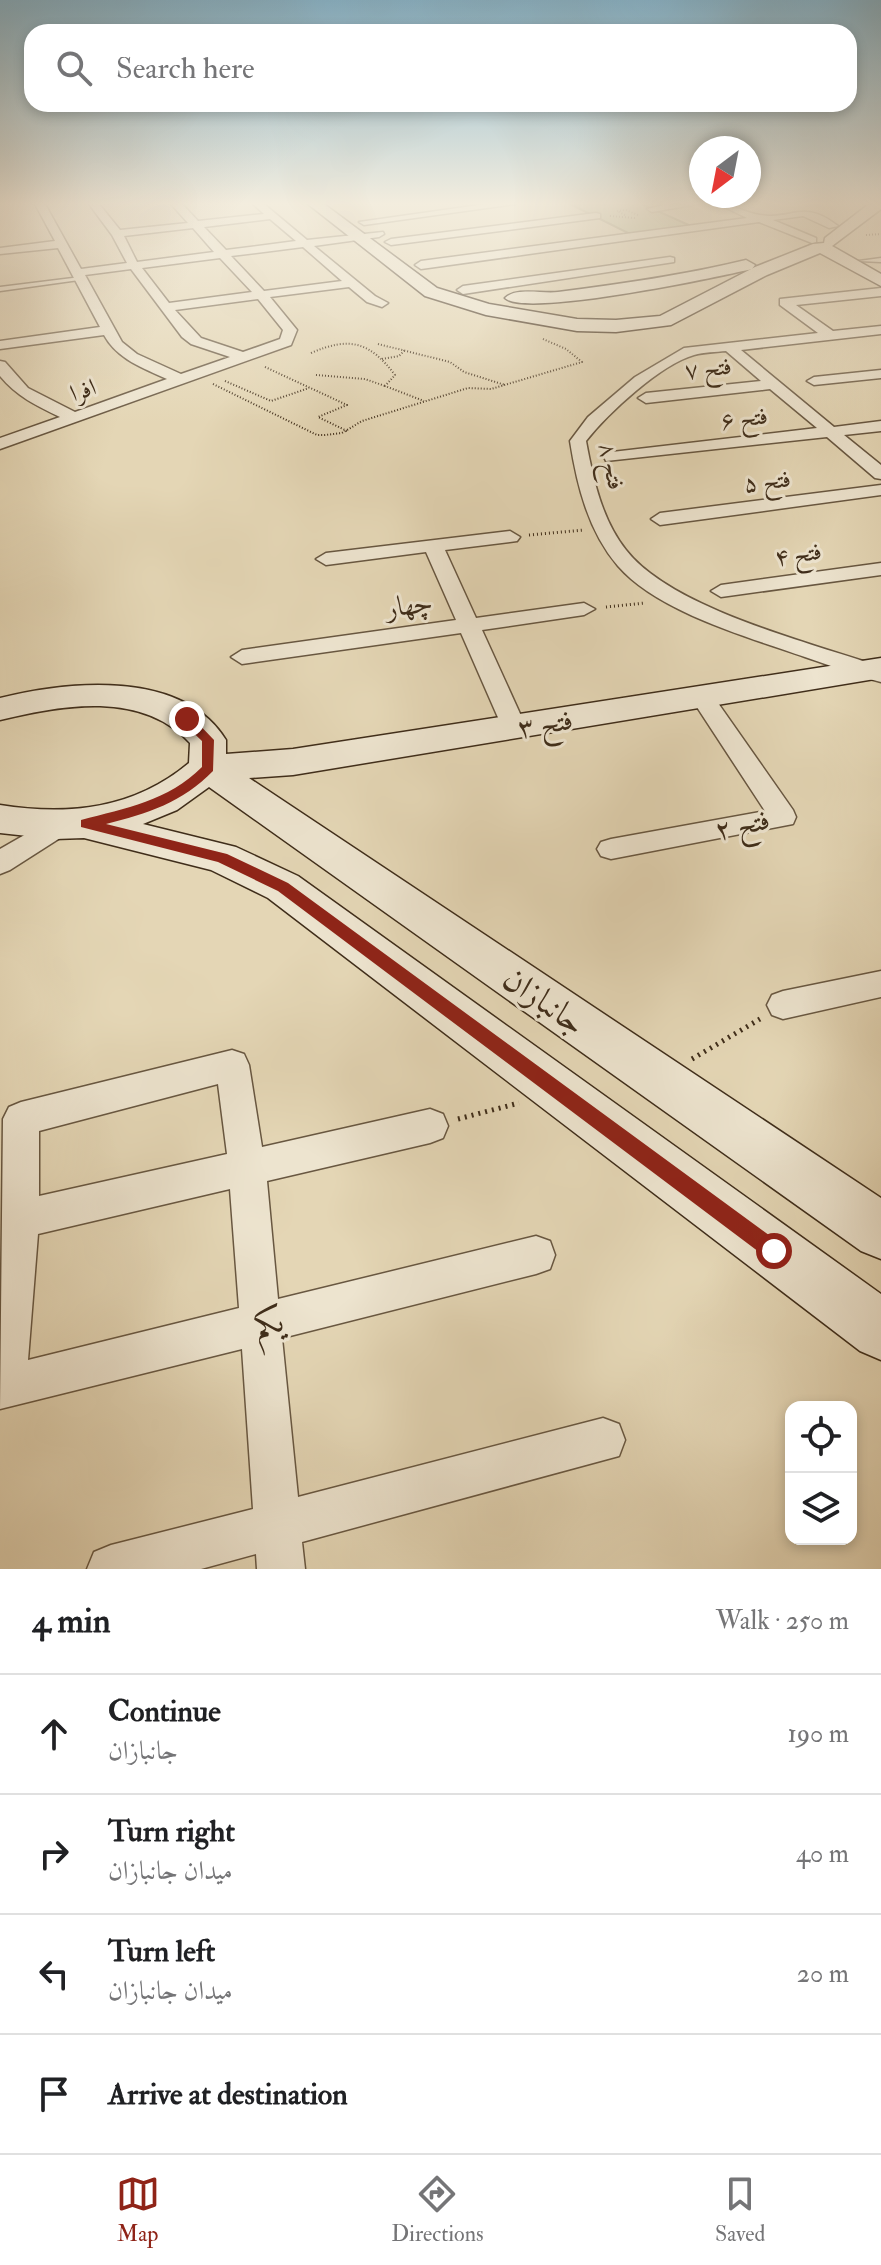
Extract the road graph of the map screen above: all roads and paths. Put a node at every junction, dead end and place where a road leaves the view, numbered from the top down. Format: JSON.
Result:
{"nodes":[{"id":1,"x":70,"y":277,"type":"edge"},
{"id":2,"x":78,"y":277,"type":"edge"},
{"id":3,"x":143,"y":277,"type":"edge"},
{"id":4,"x":244,"y":277,"type":"edge"},
{"id":5,"x":344,"y":277,"type":"edge"},
{"id":6,"x":415,"y":277,"type":"edge"},
{"id":7,"x":442,"y":277,"type":"edge"},
{"id":8,"x":552,"y":277,"type":"edge"},
{"id":9,"x":598,"y":277,"type":"edge"},
{"id":10,"x":685,"y":277,"type":"edge"},
{"id":11,"x":749,"y":277,"type":"edge"},
{"id":12,"x":351,"y":283,"type":"junction"},
{"id":13,"x":619,"y":288,"type":"junction"},
{"id":14,"x":0,"y":289,"type":"edge"},
{"id":15,"x":463,"y":290,"type":"junction"},
{"id":16,"x":881,"y":292,"type":"edge"},
{"id":17,"x":261,"y":295,"type":"junction"},
{"id":18,"x":554,"y":298,"type":"junction"},
{"id":19,"x":382,"y":303,"type":"dead end"},
{"id":20,"x":168,"y":307,"type":"junction"},
{"id":21,"x":482,"y":308,"type":"junction"},
{"id":22,"x":108,"y":330,"type":"junction"},
{"id":23,"x":881,"y":330,"type":"edge"},
{"id":24,"x":830,"y":335,"type":"junction"},
{"id":25,"x":541,"y":338,"type":"dead end"},
{"id":26,"x":378,"y":344,"type":"dead end"},
{"id":27,"x":0,"y":345,"type":"edge"},
{"id":28,"x":728,"y":346,"type":"junction"},
{"id":29,"x":406,"y":350,"type":"junction"},
{"id":30,"x":311,"y":353,"type":"dead end"},
{"id":31,"x":246,"y":358,"type":"junction"},
{"id":32,"x":382,"y":359,"type":"junction"},
{"id":33,"x":0,"y":365,"type":"edge"},
{"id":34,"x":263,"y":366,"type":"dead end"},
{"id":35,"x":881,"y":374,"type":"edge"},
{"id":36,"x":235,"y":375,"type":"dead end"},
{"id":37,"x":316,"y":375,"type":"dead end"},
{"id":38,"x":189,"y":378,"type":"junction"},
{"id":39,"x":814,"y":381,"type":"dead end"},
{"id":40,"x":5,"y":383,"type":"edge"},
{"id":41,"x":774,"y":384,"type":"junction"},
{"id":42,"x":505,"y":385,"type":"junction"},
{"id":43,"x":387,"y":386,"type":"junction"},
{"id":44,"x":309,"y":388,"type":"junction"},
{"id":45,"x":646,"y":398,"type":"dead end"},
{"id":46,"x":424,"y":401,"type":"junction"},
{"id":47,"x":75,"y":418,"type":"junction"},
{"id":48,"x":881,"y":426,"type":"edge"},
{"id":49,"x":347,"y":431,"type":"junction"},
{"id":50,"x":831,"y":432,"type":"junction"},
{"id":51,"x":0,"y":444,"type":"edge"},
{"id":52,"x":612,"y":457,"type":"dead end"},
{"id":53,"x":881,"y":474,"type":"edge"},
{"id":54,"x":881,"y":490,"type":"edge"},
{"id":55,"x":660,"y":519,"type":"dead end"},
{"id":56,"x":510,"y":537,"type":"dead end"},
{"id":57,"x":433,"y":545,"type":"junction"},
{"id":58,"x":326,"y":559,"type":"dead end"},
{"id":59,"x":881,"y":569,"type":"edge"},
{"id":60,"x":721,"y":591,"type":"dead end"},
{"id":61,"x":584,"y":609,"type":"dead end"},
{"id":62,"x":469,"y":625,"type":"junction"},
{"id":63,"x":242,"y":657,"type":"dead end"},
{"id":64,"x":877,"y":671,"type":"edge"},
{"id":65,"x":703,"y":698,"type":"junction"},
{"id":66,"x":0,"y":709,"type":"edge"},
{"id":67,"x":515,"y":729,"type":"junction"},
{"id":68,"x":208,"y":768,"type":"junction"},
{"id":69,"x":0,"y":819,"type":"edge"},
{"id":70,"x":74,"y":824,"type":"junction"},
{"id":71,"x":611,"y":849,"type":"dead end"},
{"id":72,"x":0,"y":863,"type":"edge"},
{"id":73,"x":881,"y":984,"type":"edge"},
{"id":74,"x":783,"y":1005,"type":"joint"},
{"id":75,"x":659,"y":1079,"type":"junction"},
{"id":76,"x":560,"y":1093,"type":"junction"},
{"id":77,"x":10,"y":1120,"type":"edge"},
{"id":78,"x":430,"y":1126,"type":"joint"},
{"id":79,"x":247,"y":1168,"type":"junction"},
{"id":80,"x":10,"y":1222,"type":"edge"},
{"id":81,"x":881,"y":1231,"type":"edge"},
{"id":82,"x":536,"y":1255,"type":"dead end"},
{"id":83,"x":260,"y":1324,"type":"junction"},
{"id":84,"x":881,"y":1330,"type":"edge"},
{"id":85,"x":2,"y":1388,"type":"edge"},
{"id":86,"x":603,"y":1440,"type":"dead end"},
{"id":87,"x":279,"y":1547,"type":"edge"},
{"id":88,"x":111,"y":1569,"type":"edge"}],
"edges":[{"from":1,"to":14,"type":"lane"},
{"from":2,"to":22,"type":"street"},
{"from":3,"to":20,"type":"street"},
{"from":4,"to":17,"type":"street"},
{"from":5,"to":12,"type":"street"},
{"from":6,"to":21,"type":"street"},
{"from":7,"to":15,"type":"street"},
{"from":8,"to":15,"type":"street"},
{"from":9,"to":13,"type":"street"},
{"from":10,"to":13,"type":"street"},
{"from":11,"to":21,"type":"street"},
{"from":12,"to":17,"type":"street"},
{"from":12,"to":19,"type":"street"},
{"from":13,"to":18,"type":"street"},
{"from":15,"to":18,"type":"street"},
{"from":16,"to":24,"type":"street"},
{"from":17,"to":20,"type":"street"},
{"from":17,"to":31,"type":"street","name":"افرا"},
{"from":18,"to":21,"type":"street"},
{"from":20,"to":31,"type":"street"},
{"from":22,"to":27,"type":"street"},
{"from":22,"to":38,"type":"street"},
{"from":23,"to":24,"type":"street","name":"فتح ۸"},
{"from":24,"to":28,"type":"street","name":"فتح ۸"},
{"from":25,"to":42,"type":"path"},
{"from":26,"to":29,"type":"path"},
{"from":28,"to":41,"type":"street"},
{"from":28,"to":64,"type":"street","name":"فتح ۸"},
{"from":29,"to":32,"type":"path"},
{"from":29,"to":42,"type":"path"},
{"from":30,"to":32,"type":"path"},
{"from":31,"to":38,"type":"street","name":"افرا"},
{"from":32,"to":43,"type":"path"},
{"from":33,"to":40,"type":"street"},
{"from":34,"to":44,"type":"path"},
{"from":35,"to":39,"type":"street"},
{"from":36,"to":44,"type":"path"},
{"from":37,"to":43,"type":"path"},
{"from":38,"to":47,"type":"street","name":"افرا"},
{"from":38,"to":49,"type":"path"},
{"from":40,"to":47,"type":"street"},
{"from":41,"to":45,"type":"street","name":"فتح ۷"},
{"from":41,"to":50,"type":"street"},
{"from":42,"to":46,"type":"path"},
{"from":43,"to":46,"type":"path"},
{"from":44,"to":49,"type":"path"},
{"from":46,"to":49,"type":"path"},
{"from":47,"to":51,"type":"street","name":"افرا"},
{"from":48,"to":50,"type":"street","name":"فتح ۶"},
{"from":50,"to":52,"type":"street","name":"فتح ۶"},
{"from":50,"to":53,"type":"street"},
{"from":54,"to":55,"type":"street","name":"فتح ۵"},
{"from":56,"to":57,"type":"street"},
{"from":57,"to":58,"type":"street"},
{"from":57,"to":62,"type":"street"},
{"from":59,"to":60,"type":"street","name":"فتح ۴"},
{"from":61,"to":62,"type":"street","name":"چهار"},
{"from":62,"to":63,"type":"street","name":"چهار"},
{"from":62,"to":67,"type":"street"},
{"from":64,"to":65,"type":"street","name":"فتح ۳"},
{"from":65,"to":67,"type":"street","name":"فتح ۳"},
{"from":65,"to":71,"type":"street","name":"فتح ۲"},
{"from":66,"to":68,"type":"street"},
{"from":67,"to":68,"type":"street","name":"فتح ۳"},
{"from":68,"to":70,"type":"street"},
{"from":68,"to":75,"type":"street","name":"جانبازان"},
{"from":69,"to":70,"type":"street"},
{"from":70,"to":72,"type":"street"},
{"from":70,"to":76,"type":"street"},
{"from":73,"to":74,"type":"street"},
{"from":74,"to":75,"type":"path"},
{"from":75,"to":81,"type":"street","name":"جانبازان"},
{"from":76,"to":78,"type":"path"},
{"from":76,"to":84,"type":"street"},
{"from":77,"to":79,"type":"street"},
{"from":77,"to":80,"type":"street"},
{"from":78,"to":79,"type":"street"},
{"from":79,"to":80,"type":"street"},
{"from":79,"to":83,"type":"street"},
{"from":80,"to":85,"type":"street"},
{"from":82,"to":83,"type":"street","name":"یکم"},
{"from":83,"to":85,"type":"street","name":"یکم"},
{"from":83,"to":87,"type":"street"},
{"from":86,"to":87,"type":"street"},
{"from":87,"to":88,"type":"street"}]}
